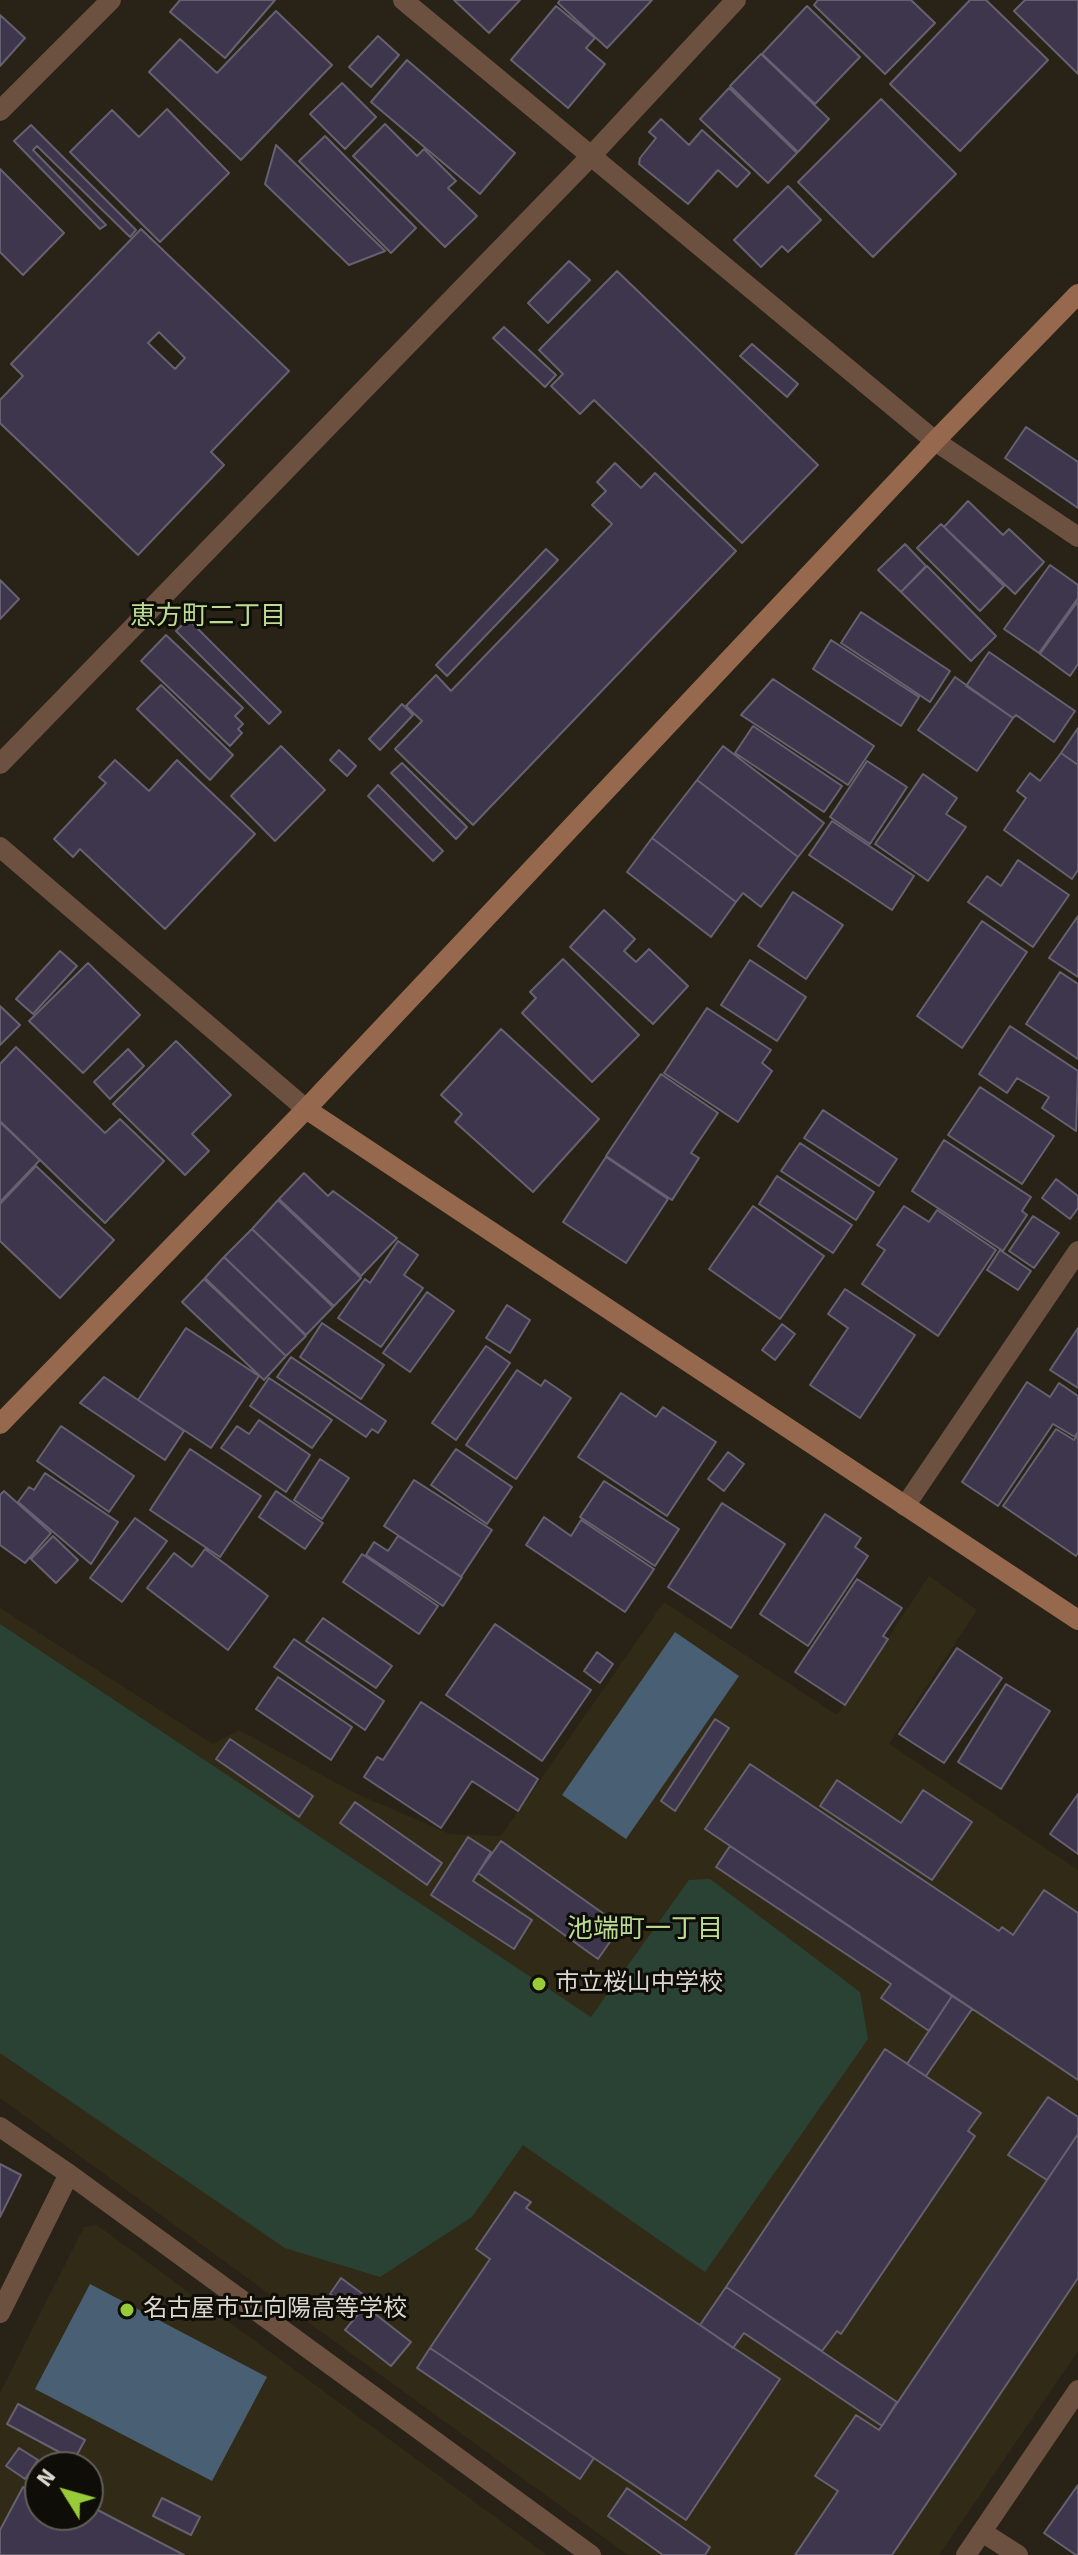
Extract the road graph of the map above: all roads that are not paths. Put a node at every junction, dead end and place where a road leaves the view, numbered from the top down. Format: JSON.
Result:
{"nodes":[{"id":1,"x":111,"y":0,"type":"edge"},
{"id":2,"x":403,"y":0,"type":"edge"},
{"id":3,"x":736,"y":0,"type":"edge"},
{"id":4,"x":0,"y":111,"type":"edge"},
{"id":5,"x":592,"y":155,"type":"junction"},
{"id":6,"x":1078,"y":294,"type":"edge"},
{"id":7,"x":935,"y":441,"type":"junction"},
{"id":8,"x":1078,"y":537,"type":"edge"},
{"id":9,"x":0,"y":764,"type":"edge"},
{"id":10,"x":0,"y":847,"type":"edge"},
{"id":11,"x":306,"y":1109,"type":"junction"},
{"id":12,"x":1078,"y":1251,"type":"edge"},
{"id":13,"x":0,"y":1424,"type":"edge"},
{"id":14,"x":905,"y":1506,"type":"junction"},
{"id":15,"x":1078,"y":1620,"type":"edge"},
{"id":16,"x":0,"y":2127,"type":"edge"},
{"id":17,"x":69,"y":2174,"type":"junction"},
{"id":18,"x":0,"y":2313,"type":"edge"},
{"id":19,"x":1078,"y":2390,"type":"edge"},
{"id":20,"x":982,"y":2532,"type":"junction"},
{"id":21,"x":591,"y":2555,"type":"edge"},
{"id":22,"x":966,"y":2555,"type":"edge"},
{"id":23,"x":1018,"y":2555,"type":"edge"}],
"edges":[{"from":1,"to":4,"type":"street"},
{"from":2,"to":5,"type":"street"},
{"from":3,"to":5,"type":"street"},
{"from":5,"to":7,"type":"street"},
{"from":5,"to":9,"type":"street"},
{"from":6,"to":7,"type":"street"},
{"from":7,"to":8,"type":"street"},
{"from":7,"to":11,"type":"street"},
{"from":10,"to":11,"type":"street"},
{"from":11,"to":13,"type":"street"},
{"from":11,"to":14,"type":"street"},
{"from":12,"to":14,"type":"street"},
{"from":14,"to":15,"type":"street"},
{"from":16,"to":17,"type":"street"},
{"from":17,"to":18,"type":"street"},
{"from":17,"to":21,"type":"street"},
{"from":19,"to":20,"type":"street"},
{"from":20,"to":22,"type":"street"},
{"from":20,"to":23,"type":"street"}]}
